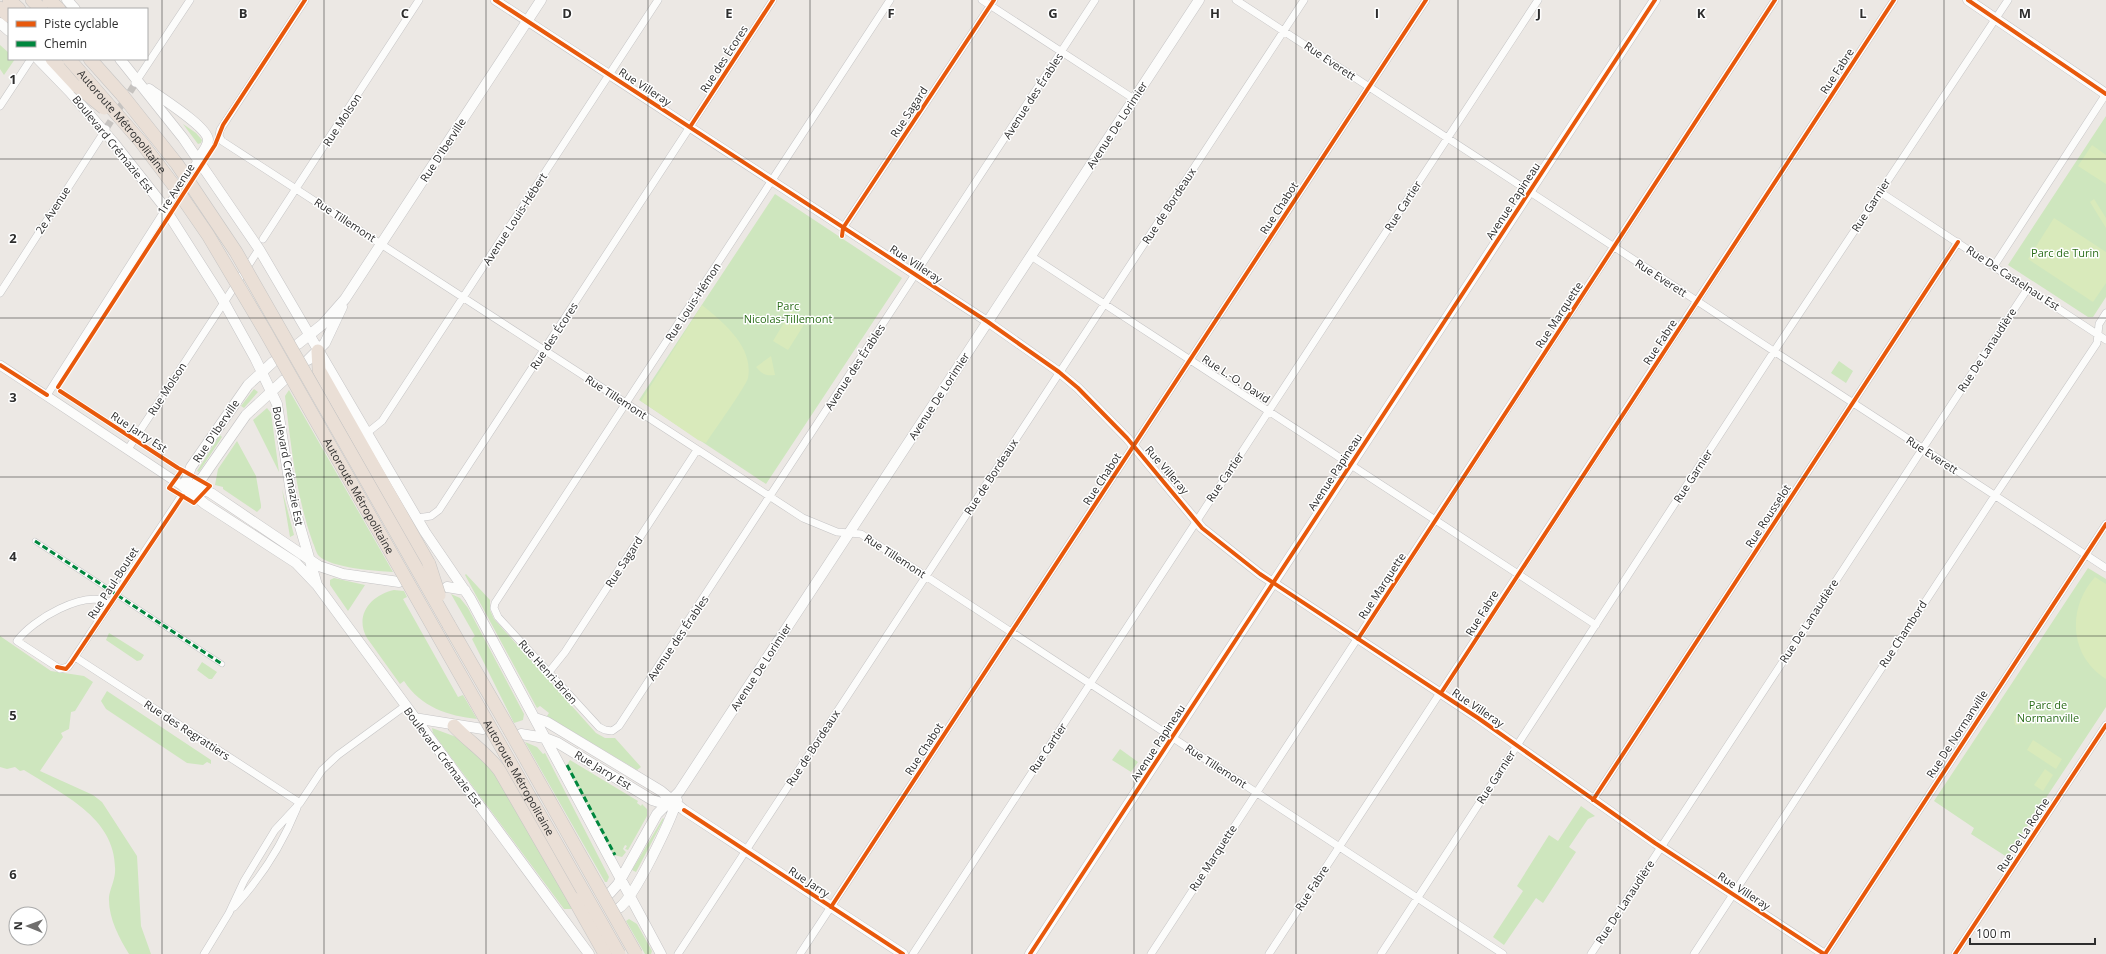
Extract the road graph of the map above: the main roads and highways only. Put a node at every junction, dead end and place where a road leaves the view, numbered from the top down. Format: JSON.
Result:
{"nodes":[{"id":1,"x":9,"y":0,"type":"edge"},
{"id":2,"x":32,"y":0,"type":"edge"},
{"id":3,"x":50,"y":0,"type":"edge"},
{"id":4,"x":542,"y":0,"type":"edge"},
{"id":5,"x":1199,"y":0,"type":"edge"},
{"id":6,"x":1655,"y":0,"type":"edge"},
{"id":7,"x":1968,"y":0,"type":"edge"},
{"id":8,"x":68,"y":5,"type":"edge"},
{"id":9,"x":0,"y":8,"type":"edge"},
{"id":10,"x":18,"y":8,"type":"edge"},
{"id":11,"x":40,"y":8,"type":"edge"},
{"id":12,"x":8,"y":15,"type":"edge"},
{"id":13,"x":0,"y":23,"type":"edge"},
{"id":14,"x":8,"y":30,"type":"edge"},
{"id":15,"x":39,"y":60,"type":"edge"},
{"id":16,"x":53,"y":60,"type":"edge"},
{"id":17,"x":70,"y":60,"type":"edge"},
{"id":18,"x":91,"y":60,"type":"edge"},
{"id":19,"x":102,"y":60,"type":"edge"},
{"id":20,"x":121,"y":60,"type":"edge"},
{"id":21,"x":136,"y":82,"type":"junction"},
{"id":22,"x":2106,"y":94,"type":"edge"},
{"id":23,"x":122,"y":96,"type":"junction"},
{"id":24,"x":130,"y":129,"type":"junction"},
{"id":25,"x":198,"y":159,"type":"junction"},
{"id":26,"x":345,"y":300,"type":"junction"},
{"id":27,"x":309,"y":336,"type":"junction"},
{"id":28,"x":298,"y":344,"type":"dead end"},
{"id":29,"x":318,"y":351,"type":"junction"},
{"id":30,"x":308,"y":360,"type":"dead end"},
{"id":31,"x":274,"y":362,"type":"dead end"},
{"id":32,"x":262,"y":371,"type":"junction"},
{"id":33,"x":284,"y":380,"type":"dead end"},
{"id":34,"x":271,"y":390,"type":"junction"},
{"id":35,"x":188,"y":486,"type":"junction"},
{"id":36,"x":310,"y":560,"type":"junction"},
{"id":37,"x":399,"y":582,"type":"dead end"},
{"id":38,"x":317,"y":585,"type":"junction"},
{"id":39,"x":447,"y":587,"type":"dead end"},
{"id":40,"x":465,"y":590,"type":"junction"},
{"id":41,"x":449,"y":625,"type":"junction"},
{"id":42,"x":414,"y":718,"type":"junction"},
{"id":43,"x":535,"y":718,"type":"junction"},
{"id":44,"x":454,"y":726,"type":"junction"},
{"id":45,"x":483,"y":729,"type":"dead end"},
{"id":46,"x":520,"y":734,"type":"dead end"},
{"id":47,"x":545,"y":738,"type":"junction"},
{"id":48,"x":675,"y":805,"type":"junction"},
{"id":49,"x":746,"y":851,"type":"joint"},
{"id":50,"x":620,"y":880,"type":"junction"},
{"id":51,"x":610,"y":892,"type":"dead end"},
{"id":52,"x":629,"y":896,"type":"junction"},
{"id":53,"x":619,"y":908,"type":"dead end"},
{"id":54,"x":577,"y":915,"type":"dead end"},
{"id":55,"x":566,"y":923,"type":"junction"},
{"id":56,"x":585,"y":927,"type":"dead end"},
{"id":57,"x":577,"y":937,"type":"junction"},
{"id":58,"x":589,"y":954,"type":"edge"},
{"id":59,"x":605,"y":954,"type":"edge"},
{"id":60,"x":619,"y":954,"type":"edge"},
{"id":61,"x":636,"y":954,"type":"edge"},
{"id":62,"x":661,"y":954,"type":"edge"},
{"id":63,"x":903,"y":954,"type":"edge"},
{"id":64,"x":1030,"y":954,"type":"edge"}],
"edges":[{"from":1,"to":10,"type":"highway"},
{"from":2,"to":11,"type":"highway"},
{"from":3,"to":8,"type":"highway"},
{"from":4,"to":26,"type":"main road","name":"Rue D'Iberville"},
{"from":5,"to":48,"type":"main road","name":"Avenue De Lorimier"},
{"from":6,"to":64,"type":"main road","name":"Avenue Papineau"},
{"from":7,"to":22,"type":"main road"},
{"from":9,"to":12,"type":"highway"},
{"from":13,"to":14,"type":"main road"},
{"from":15,"to":32,"type":"main road","name":"Boulevard Crémazie Est"},
{"from":16,"to":24,"type":"highway","bridge":true},
{"from":17,"to":24,"type":"highway","name":"Autoroute Métropolitaine","bridge":true},
{"from":18,"to":23,"type":"highway","name":"Autoroute Métropolitaine"},
{"from":19,"to":23,"type":"highway"},
{"from":20,"to":21,"type":"main road"},
{"from":21,"to":25,"type":"main road"},
{"from":21,"to":25,"type":"main road"},
{"from":23,"to":41,"type":"highway","name":"Autoroute Métropolitaine","bridge":true},
{"from":24,"to":60,"type":"highway","name":"Autoroute Métropolitaine","bridge":true},
{"from":25,"to":27,"type":"main road"},
{"from":26,"to":27,"type":"main road","name":"Rue D'Iberville"},
{"from":26,"to":29,"type":"main road","name":"Rue D'Iberville"},
{"from":27,"to":28,"type":"main road","name":"Rue D'Iberville"},
{"from":27,"to":29,"type":"main road"},
{"from":29,"to":30,"type":"main road","name":"Rue D'Iberville"},
{"from":29,"to":40,"type":"main road"},
{"from":29,"to":41,"type":"highway","bridge":true},
{"from":31,"to":32,"type":"main road","name":"Rue D'Iberville"},
{"from":32,"to":34,"type":"main road","name":"Boulevard Crémazie Est"},
{"from":32,"to":35,"type":"main road","name":"Rue D'Iberville"},
{"from":33,"to":34,"type":"main road","name":"Rue D'Iberville"},
{"from":34,"to":35,"type":"main road","name":"Rue D'Iberville"},
{"from":34,"to":36,"type":"main road","name":"Boulevard Crémazie Est"},
{"from":35,"to":36,"type":"main road","name":"Rue Jarry Est"},
{"from":35,"to":38,"type":"main road","name":"Rue Jarry Est"},
{"from":36,"to":37,"type":"main road","name":"Rue Jarry Est"},
{"from":36,"to":38,"type":"main road","name":"Boulevard Crémazie Est"},
{"from":38,"to":42,"type":"main road","name":"Boulevard Crémazie Est"},
{"from":39,"to":40,"type":"main road"},
{"from":40,"to":43,"type":"main road"},
{"from":41,"to":61,"type":"highway","name":"Autoroute Métropolitaine","bridge":true},
{"from":42,"to":44,"type":"main road"},
{"from":42,"to":55,"type":"main road","name":"Boulevard Crémazie Est"},
{"from":43,"to":47,"type":"main road"},
{"from":43,"to":48,"type":"main road","name":"Rue Jarry Est"},
{"from":44,"to":45,"type":"main road"},
{"from":44,"to":59,"type":"highway","bridge":true},
{"from":46,"to":47,"type":"main road","name":"Rue Jarry Est"},
{"from":47,"to":48,"type":"main road","name":"Rue Jarry Est"},
{"from":47,"to":50,"type":"main road"},
{"from":48,"to":49,"type":"main road","name":"Rue Jarry Est"},
{"from":48,"to":50,"type":"main road","name":"Avenue De Lorimier"},
{"from":48,"to":52,"type":"main road","name":"Avenue De Lorimier"},
{"from":49,"to":63,"type":"main road","name":"Rue Jarry"},
{"from":50,"to":51,"type":"main road","name":"Avenue De Lorimier"},
{"from":50,"to":52,"type":"main road"},
{"from":52,"to":53,"type":"main road","name":"Avenue De Lorimier"},
{"from":52,"to":62,"type":"main road"},
{"from":54,"to":55,"type":"main road"},
{"from":55,"to":57,"type":"main road","name":"Boulevard Crémazie Est"},
{"from":56,"to":57,"type":"main road"},
{"from":57,"to":58,"type":"main road","name":"Boulevard Crémazie Est"}]}
